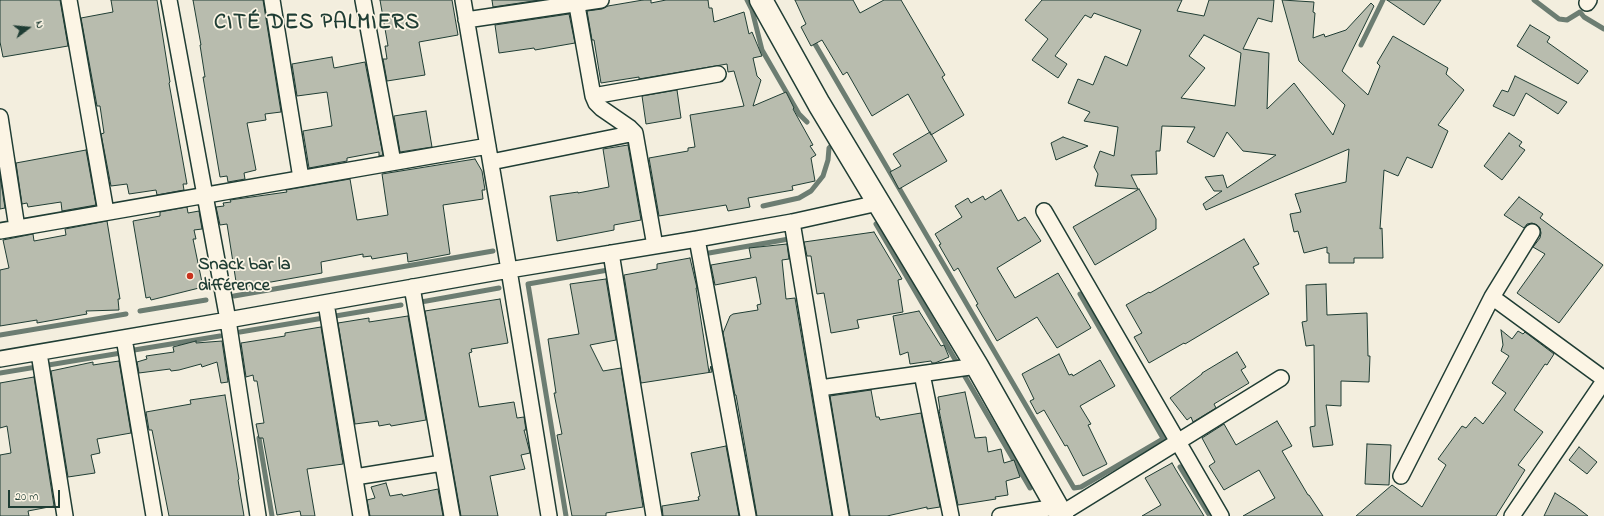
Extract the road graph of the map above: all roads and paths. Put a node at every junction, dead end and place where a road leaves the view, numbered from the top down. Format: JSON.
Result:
{"nodes":[{"id":1,"x":69,"y":0,"type":"edge"},
{"id":2,"x":169,"y":0,"type":"edge"},
{"id":3,"x":272,"y":0,"type":"edge"},
{"id":4,"x":363,"y":0,"type":"edge"},
{"id":5,"x":463,"y":0,"type":"edge"},
{"id":6,"x":601,"y":0,"type":"edge"},
{"id":7,"x":761,"y":0,"type":"edge"},
{"id":8,"x":577,"y":2,"type":"edge"},
{"id":9,"x":466,"y":20,"type":"junction"},
{"id":10,"x":718,"y":74,"type":"dead end"},
{"id":11,"x":593,"y":96,"type":"junction"},
{"id":12,"x":0,"y":117,"type":"edge"},
{"id":13,"x":635,"y":133,"type":"junction"},
{"id":14,"x":488,"y":146,"type":"junction"},
{"id":15,"x":393,"y":162,"type":"junction"},
{"id":16,"x":491,"y":162,"type":"junction"},
{"id":17,"x":301,"y":178,"type":"junction"},
{"id":18,"x":205,"y":195,"type":"junction"},
{"id":19,"x":878,"y":203,"type":"junction"},
{"id":20,"x":1044,"y":211,"type":"dead end"},
{"id":21,"x":106,"y":212,"type":"junction"},
{"id":22,"x":792,"y":222,"type":"junction"},
{"id":23,"x":17,"y":228,"type":"junction"},
{"id":24,"x":0,"y":231,"type":"edge"},
{"id":25,"x":1532,"y":232,"type":"dead end"},
{"id":26,"x":697,"y":239,"type":"junction"},
{"id":27,"x":655,"y":246,"type":"junction"},
{"id":28,"x":610,"y":253,"type":"junction"},
{"id":29,"x":509,"y":270,"type":"junction"},
{"id":30,"x":412,"y":287,"type":"junction"},
{"id":31,"x":1492,"y":297,"type":"junction"},
{"id":32,"x":326,"y":303,"type":"junction"},
{"id":33,"x":228,"y":320,"type":"junction"},
{"id":34,"x":124,"y":338,"type":"junction"},
{"id":35,"x":39,"y":353,"type":"junction"},
{"id":36,"x":0,"y":359,"type":"edge"},
{"id":37,"x":977,"y":366,"type":"junction"},
{"id":38,"x":922,"y":374,"type":"junction"},
{"id":39,"x":1281,"y":378,"type":"dead end"},
{"id":40,"x":1604,"y":380,"type":"edge"},
{"id":41,"x":820,"y":388,"type":"junction"},
{"id":42,"x":1178,"y":442,"type":"junction"},
{"id":43,"x":442,"y":463,"type":"junction"},
{"id":44,"x":1401,"y":476,"type":"dead end"},
{"id":45,"x":355,"y":478,"type":"junction"},
{"id":46,"x":1060,"y":512,"type":"edge"},
{"id":47,"x":65,"y":516,"type":"edge"},
{"id":48,"x":154,"y":516,"type":"edge"},
{"id":49,"x":258,"y":516,"type":"edge"},
{"id":50,"x":361,"y":516,"type":"edge"},
{"id":51,"x":452,"y":516,"type":"edge"},
{"id":52,"x":549,"y":516,"type":"edge"},
{"id":53,"x":654,"y":516,"type":"edge"},
{"id":54,"x":748,"y":516,"type":"edge"},
{"id":55,"x":841,"y":516,"type":"edge"},
{"id":56,"x":951,"y":516,"type":"edge"},
{"id":57,"x":1000,"y":516,"type":"edge"},
{"id":58,"x":1221,"y":516,"type":"edge"},
{"id":59,"x":1512,"y":516,"type":"edge"}],
"edges":[{"from":1,"to":21,"type":"street"},
{"from":2,"to":18,"type":"street"},
{"from":3,"to":17,"type":"street"},
{"from":4,"to":15,"type":"street"},
{"from":5,"to":9,"type":"street"},
{"from":6,"to":8,"type":"street"},
{"from":7,"to":19,"type":"main road"},
{"from":8,"to":9,"type":"street"},
{"from":8,"to":11,"type":"street"},
{"from":9,"to":14,"type":"street"},
{"from":10,"to":11,"type":"street"},
{"from":11,"to":13,"type":"street"},
{"from":12,"to":23,"type":"street"},
{"from":13,"to":16,"type":"street"},
{"from":13,"to":27,"type":"street"},
{"from":14,"to":15,"type":"street"},
{"from":14,"to":16,"type":"street"},
{"from":15,"to":17,"type":"street"},
{"from":16,"to":29,"type":"street"},
{"from":17,"to":18,"type":"street"},
{"from":18,"to":21,"type":"street"},
{"from":18,"to":33,"type":"street"},
{"from":19,"to":22,"type":"street"},
{"from":19,"to":37,"type":"main road"},
{"from":20,"to":42,"type":"street"},
{"from":21,"to":23,"type":"street"},
{"from":22,"to":26,"type":"street"},
{"from":22,"to":41,"type":"street"},
{"from":23,"to":24,"type":"street"},
{"from":25,"to":31,"type":"street"},
{"from":26,"to":27,"type":"street"},
{"from":26,"to":54,"type":"street"},
{"from":27,"to":28,"type":"street"},
{"from":28,"to":29,"type":"street"},
{"from":28,"to":53,"type":"street"},
{"from":29,"to":30,"type":"street"},
{"from":29,"to":52,"type":"street"},
{"from":30,"to":32,"type":"street"},
{"from":30,"to":43,"type":"street"},
{"from":31,"to":40,"type":"street"},
{"from":31,"to":44,"type":"street"},
{"from":32,"to":33,"type":"street"},
{"from":32,"to":45,"type":"street"},
{"from":33,"to":34,"type":"street"},
{"from":33,"to":49,"type":"street"},
{"from":34,"to":35,"type":"street"},
{"from":34,"to":48,"type":"street"},
{"from":35,"to":36,"type":"street"},
{"from":35,"to":47,"type":"street"},
{"from":37,"to":38,"type":"street"},
{"from":37,"to":46,"type":"main road"},
{"from":38,"to":41,"type":"street"},
{"from":38,"to":56,"type":"street"},
{"from":39,"to":42,"type":"street"},
{"from":40,"to":59,"type":"street"},
{"from":41,"to":55,"type":"street"},
{"from":42,"to":46,"type":"street"},
{"from":42,"to":58,"type":"street"},
{"from":43,"to":45,"type":"street"},
{"from":43,"to":51,"type":"street"},
{"from":45,"to":50,"type":"street"},
{"from":46,"to":57,"type":"street"}]}
